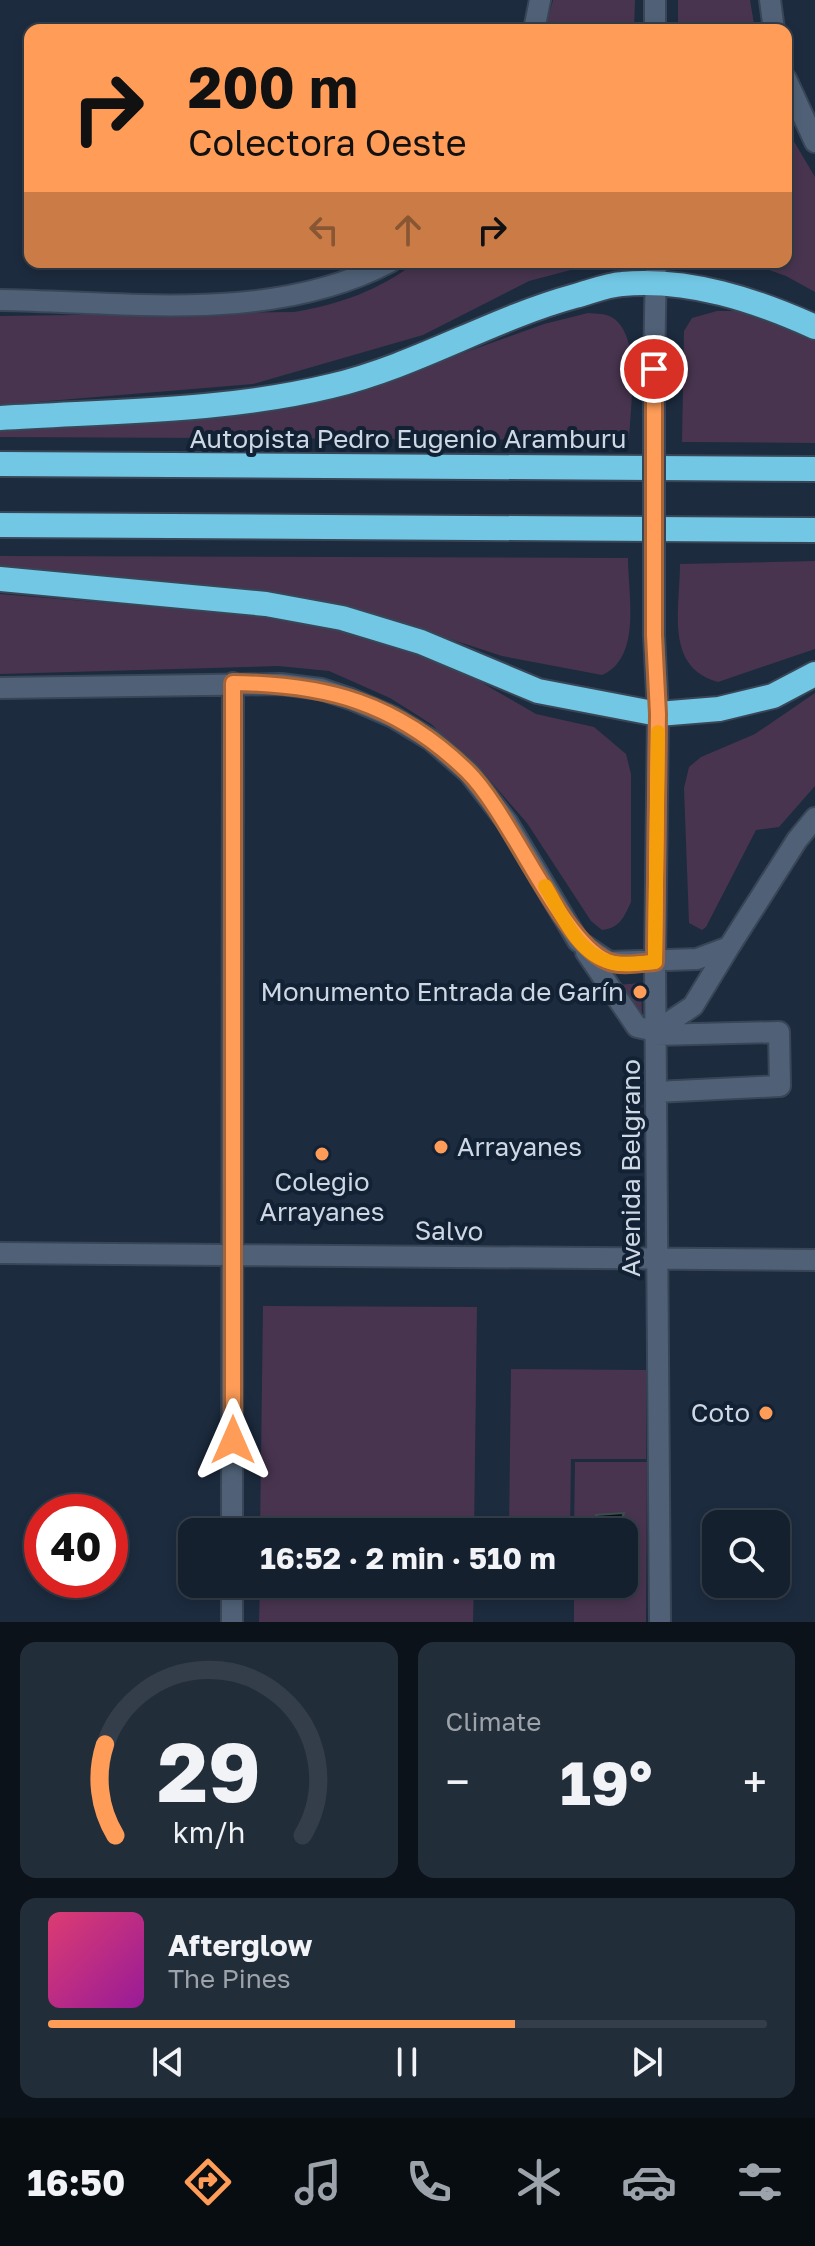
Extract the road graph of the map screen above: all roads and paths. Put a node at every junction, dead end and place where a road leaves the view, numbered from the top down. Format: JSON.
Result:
{"nodes":[{"id":1,"x":540,"y":0,"type":"edge"},
{"id":2,"x":655,"y":0,"type":"edge"},
{"id":3,"x":770,"y":0,"type":"edge"},
{"id":4,"x":535,"y":24,"type":"edge"},
{"id":5,"x":655,"y":24,"type":"edge"},
{"id":6,"x":773,"y":24,"type":"edge"},
{"id":7,"x":792,"y":92,"type":"edge"},
{"id":8,"x":815,"y":142,"type":"edge"},
{"id":9,"x":376,"y":268,"type":"edge"},
{"id":10,"x":656,"y":273,"type":"edge"},
{"id":11,"x":0,"y":300,"type":"edge"},
{"id":12,"x":815,"y":327,"type":"edge"},
{"id":13,"x":0,"y":418,"type":"edge"},
{"id":14,"x":0,"y":464,"type":"edge"},
{"id":15,"x":815,"y":469,"type":"edge"},
{"id":16,"x":0,"y":525,"type":"edge"},
{"id":17,"x":815,"y":530,"type":"edge"},
{"id":18,"x":0,"y":579,"type":"edge"},
{"id":19,"x":815,"y":674,"type":"edge"},
{"id":20,"x":233,"y":683,"type":"junction"},
{"id":21,"x":0,"y":688,"type":"edge"},
{"id":22,"x":658,"y":714,"type":"junction"},
{"id":23,"x":815,"y":818,"type":"edge"},
{"id":24,"x":578,"y":941,"type":"junction"},
{"id":25,"x":729,"y":947,"type":"junction"},
{"id":26,"x":655,"y":962,"type":"junction"},
{"id":27,"x":656,"y":1033,"type":"junction"},
{"id":28,"x":656,"y":1092,"type":"junction"},
{"id":29,"x":0,"y":1253,"type":"edge"},
{"id":30,"x":233,"y":1255,"type":"junction"},
{"id":31,"x":658,"y":1258,"type":"junction"},
{"id":32,"x":815,"y":1260,"type":"edge"},
{"id":33,"x":232,"y":1518,"type":"edge"},
{"id":34,"x":232,"y":1598,"type":"edge"},
{"id":35,"x":232,"y":1622,"type":"edge"},
{"id":36,"x":660,"y":1622,"type":"edge"}],
"edges":[{"from":1,"to":4,"type":"street"},
{"from":2,"to":5,"type":"street"},
{"from":3,"to":6,"type":"street"},
{"from":7,"to":8,"type":"street"},
{"from":9,"to":11,"type":"street"},
{"from":10,"to":12,"type":"highway"},
{"from":10,"to":13,"type":"highway"},
{"from":10,"to":22,"type":"street","name":"Avenida Belgrano","bridge":true},
{"from":14,"to":15,"type":"highway","name":"Autopista Pedro Eugenio Aramburu"},
{"from":16,"to":17,"type":"highway"},
{"from":18,"to":22,"type":"highway"},
{"from":19,"to":22,"type":"highway"},
{"from":20,"to":21,"type":"street"},
{"from":20,"to":24,"type":"street"},
{"from":20,"to":30,"type":"street"},
{"from":22,"to":26,"type":"street","name":"Avenida Belgrano"},
{"from":23,"to":25,"type":"street"},
{"from":24,"to":26,"type":"street"},
{"from":24,"to":27,"type":"street"},
{"from":25,"to":26,"type":"street"},
{"from":25,"to":27,"type":"street"},
{"from":26,"to":27,"type":"street","name":"Avenida Belgrano"},
{"from":27,"to":28,"type":"street","name":"Avenida Belgrano"},
{"from":27,"to":28,"type":"street"},
{"from":28,"to":31,"type":"street","name":"Avenida Belgrano"},
{"from":29,"to":30,"type":"street","name":"Salvo"},
{"from":30,"to":31,"type":"street","name":"Salvo"},
{"from":30,"to":33,"type":"street"},
{"from":31,"to":32,"type":"street","name":"Salvo"},
{"from":31,"to":36,"type":"street","name":"Avenida Belgrano"},
{"from":34,"to":35,"type":"street"}]}
